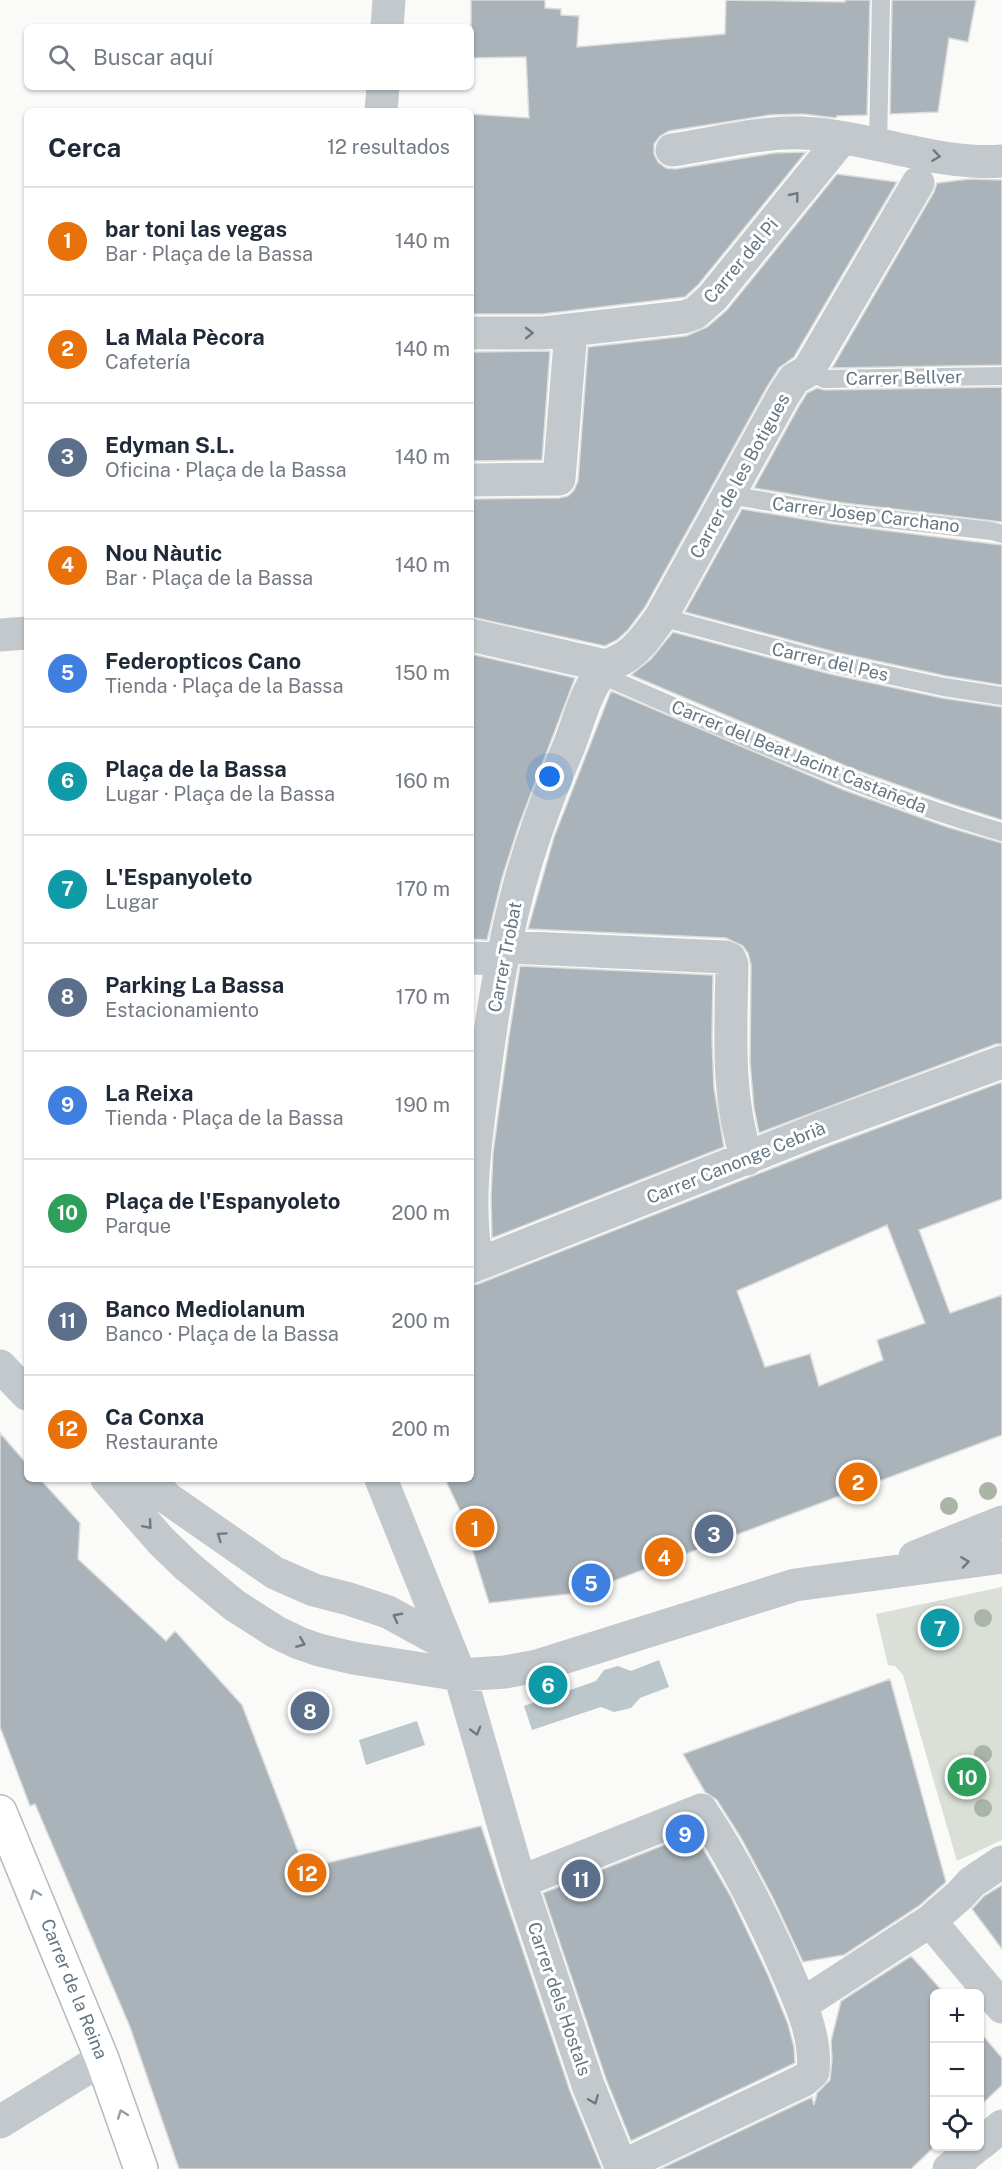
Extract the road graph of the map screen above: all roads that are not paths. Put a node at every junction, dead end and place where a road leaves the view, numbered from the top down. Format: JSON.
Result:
{"nodes":[{"id":1,"x":389,"y":0,"type":"edge"},
{"id":2,"x":881,"y":0,"type":"edge"},
{"id":3,"x":387,"y":24,"type":"edge"},
{"id":4,"x":383,"y":90,"type":"edge"},
{"id":5,"x":381,"y":108,"type":"edge"},
{"id":6,"x":842,"y":138,"type":"junction"},
{"id":7,"x":878,"y":145,"type":"junction"},
{"id":8,"x":672,"y":150,"type":"dead end"},
{"id":9,"x":1002,"y":161,"type":"edge"},
{"id":10,"x":918,"y":183,"type":"dead end"},
{"id":11,"x":571,"y":330,"type":"junction"},
{"id":12,"x":474,"y":333,"type":"edge"},
{"id":13,"x":808,"y":371,"type":"junction"},
{"id":14,"x":1002,"y":376,"type":"edge"},
{"id":15,"x":474,"y":480,"type":"edge"},
{"id":16,"x":729,"y":495,"type":"junction"},
{"id":17,"x":1002,"y":534,"type":"edge"},
{"id":18,"x":661,"y":617,"type":"junction"},
{"id":19,"x":24,"y":633,"type":"edge"},
{"id":20,"x":0,"y":635,"type":"edge"},
{"id":21,"x":474,"y":636,"type":"edge"},
{"id":22,"x":602,"y":670,"type":"junction"},
{"id":23,"x":1002,"y":696,"type":"edge"},
{"id":24,"x":1002,"y":832,"type":"edge"},
{"id":25,"x":493,"y":955,"type":"edge"},
{"id":26,"x":1002,"y":1062,"type":"edge"},
{"id":27,"x":747,"y":1159,"type":"junction"},
{"id":28,"x":474,"y":1160,"type":"edge"},
{"id":29,"x":474,"y":1266,"type":"edge"},
{"id":30,"x":0,"y":1366,"type":"edge"},
{"id":31,"x":24,"y":1391,"type":"edge"},
{"id":32,"x":110,"y":1482,"type":"edge"},
{"id":33,"x":151,"y":1482,"type":"edge"},
{"id":34,"x":382,"y":1482,"type":"edge"},
{"id":35,"x":1002,"y":1522,"type":"edge"},
{"id":36,"x":1002,"y":1557,"type":"edge"},
{"id":37,"x":866,"y":1576,"type":"junction"},
{"id":38,"x":448,"y":1645,"type":"junction"},
{"id":39,"x":460,"y":1675,"type":"junction"},
{"id":40,"x":0,"y":1812,"type":"edge"},
{"id":41,"x":1002,"y":1862,"type":"edge"},
{"id":42,"x":520,"y":1882,"type":"junction"},
{"id":43,"x":930,"y":1921,"type":"junction"},
{"id":44,"x":801,"y":2005,"type":"junction"},
{"id":45,"x":1002,"y":2007,"type":"edge"},
{"id":46,"x":102,"y":2059,"type":"junction"},
{"id":47,"x":0,"y":2122,"type":"edge"},
{"id":48,"x":1002,"y":2126,"type":"edge"},
{"id":49,"x":984,"y":2140,"type":"edge"},
{"id":50,"x":971,"y":2151,"type":"edge"},
{"id":51,"x":622,"y":2168,"type":"edge"},
{"id":52,"x":141,"y":2169,"type":"edge"},
{"id":53,"x":949,"y":2169,"type":"edge"}],
"edges":[{"from":1,"to":3,"type":"street"},
{"from":2,"to":7,"type":"lane"},
{"from":4,"to":5,"type":"street"},
{"from":6,"to":7,"type":"street"},
{"from":6,"to":8,"type":"street"},
{"from":11,"to":6,"type":"street","name":"Carrer del Pi","one_way":true},
{"from":7,"to":9,"type":"street","one_way":true},
{"from":10,"to":13,"type":"street","name":"Carrer de les Botigues"},
{"from":12,"to":11,"type":"street","name":"Carrer del Pi","one_way":true},
{"from":11,"to":15,"type":"street"},
{"from":13,"to":14,"type":"lane","name":"Carrer Bellver"},
{"from":13,"to":16,"type":"street","name":"Carrer de les Botigues"},
{"from":16,"to":17,"type":"lane","name":"Carrer Josep Carchano"},
{"from":16,"to":18,"type":"street","name":"Carrer de les Botigues"},
{"from":18,"to":22,"type":"street","name":"Carrer de les Botigues"},
{"from":18,"to":23,"type":"lane","name":"Carrer del Pes"},
{"from":19,"to":20,"type":"street"},
{"from":21,"to":22,"type":"street"},
{"from":22,"to":24,"type":"lane","name":"Carrer del Beat Jacint Castañeda"},
{"from":22,"to":25,"type":"street","name":"Carrer Trobat"},
{"from":25,"to":27,"type":"street"},
{"from":25,"to":28,"type":"street","name":"Carrer Trobat"},
{"from":26,"to":27,"type":"street","name":"Carrer Canonge Cebrià"},
{"from":27,"to":29,"type":"street","name":"Carrer Canonge Cebrià"},
{"from":30,"to":31,"type":"street"},
{"from":32,"to":39,"type":"street","one_way":true},
{"from":38,"to":33,"type":"street","one_way":true},
{"from":34,"to":38,"type":"street","name":"Carrer dels Hostals"},
{"from":35,"to":37,"type":"street"},
{"from":37,"to":36,"type":"street","one_way":true},
{"from":37,"to":39,"type":"street"},
{"from":38,"to":39,"type":"street","name":"Carrer dels Hostals"},
{"from":39,"to":42,"type":"street","name":"Carrer dels Hostals","one_way":true},
{"from":46,"to":40,"type":"street","name":"Carrer de la Reina","one_way":true},
{"from":41,"to":43,"type":"street"},
{"from":42,"to":44,"type":"street"},
{"from":42,"to":51,"type":"street","name":"Carrer dels Hostals","one_way":true},
{"from":43,"to":44,"type":"street"},
{"from":43,"to":45,"type":"street"},
{"from":44,"to":51,"type":"street"},
{"from":46,"to":47,"type":"street"},
{"from":52,"to":46,"type":"street","name":"Carrer de la Reina","one_way":true},
{"from":48,"to":49,"type":"street"},
{"from":50,"to":53,"type":"street"}]}
